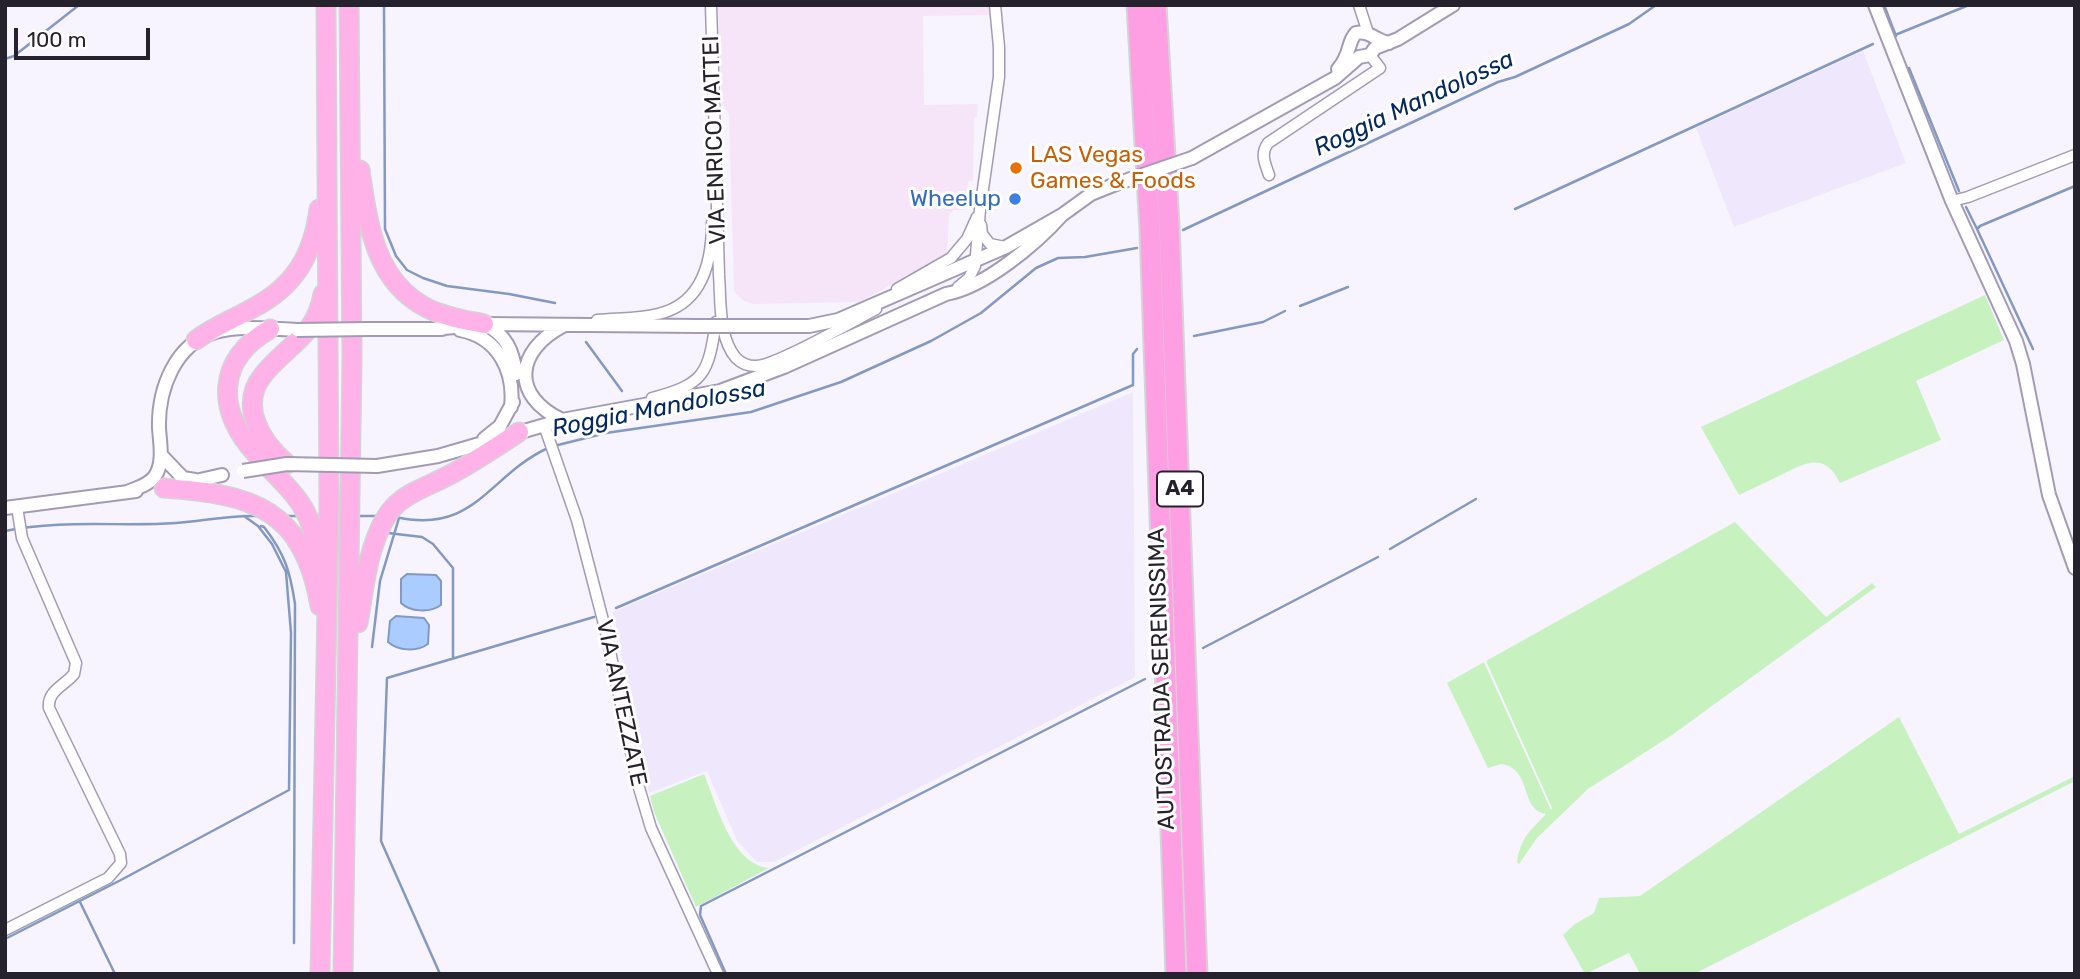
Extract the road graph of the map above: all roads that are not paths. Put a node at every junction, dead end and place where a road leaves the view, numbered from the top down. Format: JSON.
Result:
{"nodes":[{"id":1,"x":327,"y":5,"type":"edge"},
{"id":2,"x":349,"y":5,"type":"edge"},
{"id":3,"x":709,"y":5,"type":"edge"},
{"id":4,"x":996,"y":5,"type":"edge"},
{"id":5,"x":1134,"y":5,"type":"edge"},
{"id":6,"x":1359,"y":5,"type":"edge"},
{"id":7,"x":1453,"y":5,"type":"edge"},
{"id":8,"x":1875,"y":5,"type":"edge"},
{"id":9,"x":1153,"y":16,"type":"edge"},
{"id":10,"x":1365,"y":45,"type":"junction"},
{"id":11,"x":350,"y":107,"type":"junction"},
{"id":12,"x":327,"y":108,"type":"junction"},
{"id":13,"x":2075,"y":155,"type":"edge"},
{"id":14,"x":1269,"y":175,"type":"dead end"},
{"id":15,"x":1952,"y":201,"type":"junction"},
{"id":16,"x":980,"y":210,"type":"junction"},
{"id":17,"x":1062,"y":215,"type":"junction"},
{"id":18,"x":1006,"y":247,"type":"junction"},
{"id":19,"x":329,"y":252,"type":"junction"},
{"id":20,"x":976,"y":258,"type":"junction"},
{"id":21,"x":960,"y":267,"type":"junction"},
{"id":22,"x":719,"y":275,"type":"junction"},
{"id":23,"x":968,"y":278,"type":"junction"},
{"id":24,"x":903,"y":292,"type":"junction"},
{"id":25,"x":946,"y":294,"type":"junction"},
{"id":26,"x":852,"y":313,"type":"junction"},
{"id":27,"x":484,"y":324,"type":"junction"},
{"id":28,"x":570,"y":324,"type":"junction"},
{"id":29,"x":434,"y":328,"type":"junction"},
{"id":30,"x":270,"y":329,"type":"junction"},
{"id":31,"x":196,"y":341,"type":"junction"},
{"id":32,"x":511,"y":407,"type":"junction"},
{"id":33,"x":605,"y":413,"type":"junction"},
{"id":34,"x":562,"y":420,"type":"junction"},
{"id":35,"x":547,"y":431,"type":"junction"},
{"id":36,"x":519,"y":432,"type":"junction"},
{"id":37,"x":467,"y":448,"type":"junction"},
{"id":38,"x":161,"y":455,"type":"junction"},
{"id":39,"x":287,"y":464,"type":"junction"},
{"id":40,"x":222,"y":475,"type":"junction"},
{"id":41,"x":164,"y":488,"type":"junction"},
{"id":42,"x":127,"y":492,"type":"junction"},
{"id":43,"x":14,"y":512,"type":"edge"},
{"id":44,"x":318,"y":514,"type":"junction"},
{"id":45,"x":2075,"y":568,"type":"edge"},
{"id":46,"x":326,"y":647,"type":"junction"},
{"id":47,"x":349,"y":661,"type":"junction"},
{"id":48,"x":5,"y":930,"type":"edge"},
{"id":49,"x":320,"y":974,"type":"edge"},
{"id":50,"x":344,"y":974,"type":"edge"},
{"id":51,"x":718,"y":974,"type":"edge"},
{"id":52,"x":1176,"y":974,"type":"edge"},
{"id":53,"x":1197,"y":974,"type":"edge"}],
"edges":[{"from":1,"to":12,"type":"highway"},
{"from":2,"to":11,"type":"highway"},
{"from":3,"to":22,"type":"street","name":"VIA ENRICO MATTEI"},
{"from":3,"to":28,"type":"street"},
{"from":4,"to":16,"type":"street"},
{"from":5,"to":9,"type":"highway","name":"AUTOSTRADA SERENISSIMA","number":"A4"},
{"from":6,"to":10,"type":"street"},
{"from":7,"to":10,"type":"street"},
{"from":8,"to":15,"type":"street"},
{"from":9,"to":52,"type":"highway","name":"AUTOSTRADA SERENISSIMA","number":"A4"},
{"from":9,"to":53,"type":"highway","name":"AUTOSTRADA SERENISSIMA","number":"A4"},
{"from":10,"to":14,"type":"street"},
{"from":10,"to":17,"type":"street","bridge":true},
{"from":11,"to":27,"type":"highway"},
{"from":11,"to":47,"type":"highway"},
{"from":12,"to":19,"type":"highway"},
{"from":12,"to":31,"type":"highway"},
{"from":13,"to":15,"type":"street"},
{"from":15,"to":45,"type":"street"},
{"from":16,"to":18,"type":"street"},
{"from":16,"to":20,"type":"street"},
{"from":16,"to":26,"type":"street"},
{"from":17,"to":18,"type":"street"},
{"from":17,"to":25,"type":"street"},
{"from":18,"to":20,"type":"street"},
{"from":19,"to":39,"type":"highway"},
{"from":19,"to":44,"type":"highway"},
{"from":20,"to":21,"type":"street"},
{"from":20,"to":23,"type":"street"},
{"from":21,"to":23,"type":"street"},
{"from":21,"to":24,"type":"street"},
{"from":22,"to":24,"type":"street"},
{"from":22,"to":33,"type":"street"},
{"from":23,"to":25,"type":"street"},
{"from":24,"to":26,"type":"street"},
{"from":25,"to":33,"type":"street"},
{"from":26,"to":28,"type":"street","bridge":true},
{"from":27,"to":28,"type":"street"},
{"from":27,"to":29,"type":"street"},
{"from":27,"to":32,"type":"street"},
{"from":28,"to":34,"type":"street"},
{"from":29,"to":30,"type":"street","bridge":true},
{"from":29,"to":32,"type":"street"},
{"from":30,"to":31,"type":"street"},
{"from":30,"to":44,"type":"highway"},
{"from":31,"to":38,"type":"street"},
{"from":32,"to":37,"type":"street"},
{"from":33,"to":34,"type":"street"},
{"from":34,"to":35,"type":"street"},
{"from":35,"to":36,"type":"street"},
{"from":35,"to":51,"type":"street","name":"VIA ANTEZZATE"},
{"from":36,"to":37,"type":"street"},
{"from":36,"to":47,"type":"highway"},
{"from":37,"to":39,"type":"street","bridge":true},
{"from":38,"to":40,"type":"street"},
{"from":38,"to":42,"type":"street"},
{"from":39,"to":40,"type":"street","bridge":true},
{"from":40,"to":41,"type":"street"},
{"from":41,"to":42,"type":"street"},
{"from":41,"to":46,"type":"highway"},
{"from":42,"to":43,"type":"street"},
{"from":43,"to":48,"type":"street"},
{"from":44,"to":46,"type":"highway"},
{"from":46,"to":49,"type":"highway"},
{"from":47,"to":50,"type":"highway"}]}
